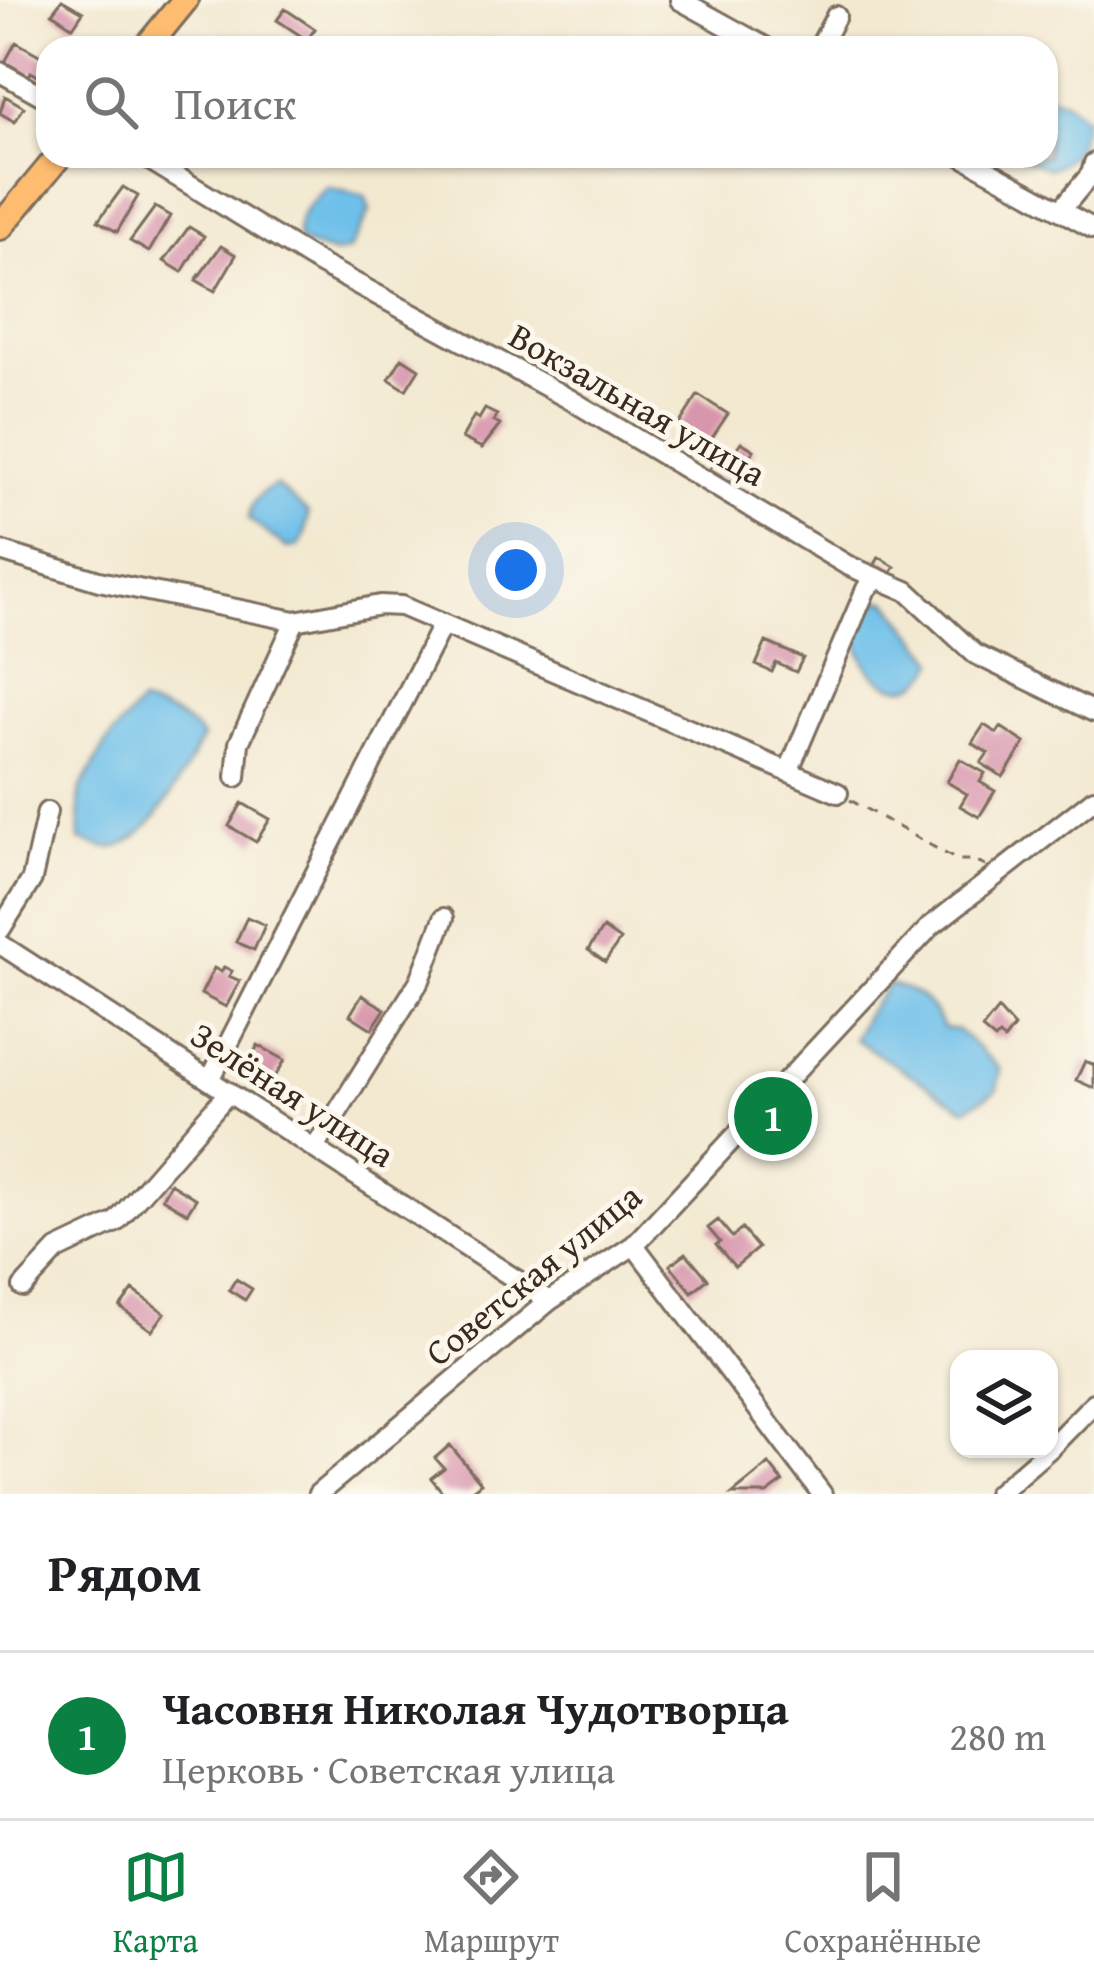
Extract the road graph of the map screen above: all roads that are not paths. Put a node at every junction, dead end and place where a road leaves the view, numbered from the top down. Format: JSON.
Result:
{"nodes":[{"id":1,"x":185,"y":0,"type":"edge"},
{"id":2,"x":680,"y":0,"type":"edge"},
{"id":3,"x":836,"y":16,"type":"dead end"},
{"id":4,"x":156,"y":36,"type":"edge"},
{"id":5,"x":745,"y":36,"type":"edge"},
{"id":6,"x":825,"y":36,"type":"edge"},
{"id":7,"x":0,"y":71,"type":"edge"},
{"id":8,"x":36,"y":92,"type":"edge"},
{"id":9,"x":1094,"y":164,"type":"edge"},
{"id":10,"x":49,"y":168,"type":"edge"},
{"id":11,"x":162,"y":168,"type":"edge"},
{"id":12,"x":984,"y":168,"type":"edge"},
{"id":13,"x":1061,"y":210,"type":"junction"},
{"id":14,"x":0,"y":227,"type":"edge"},
{"id":15,"x":1094,"y":229,"type":"edge"},
{"id":16,"x":0,"y":551,"type":"edge"},
{"id":17,"x":878,"y":578,"type":"junction"},
{"id":18,"x":295,"y":620,"type":"junction"},
{"id":19,"x":442,"y":625,"type":"junction"},
{"id":20,"x":1094,"y":712,"type":"edge"},
{"id":21,"x":788,"y":772,"type":"junction"},
{"id":22,"x":236,"y":777,"type":"dead end"},
{"id":23,"x":838,"y":793,"type":"road end"},
{"id":24,"x":1094,"y":799,"type":"edge"},
{"id":25,"x":47,"y":812,"type":"dead end"},
{"id":26,"x":444,"y":918,"type":"dead end"},
{"id":27,"x":0,"y":930,"type":"edge"},
{"id":28,"x":0,"y":944,"type":"edge"},
{"id":29,"x":210,"y":1080,"type":"junction"},
{"id":30,"x":229,"y":1092,"type":"junction"},
{"id":31,"x":315,"y":1148,"type":"junction"},
{"id":32,"x":634,"y":1244,"type":"junction"},
{"id":33,"x":23,"y":1287,"type":"dead end"},
{"id":34,"x":549,"y":1300,"type":"junction"},
{"id":35,"x":1094,"y":1402,"type":"edge"},
{"id":36,"x":1058,"y":1440,"type":"edge"},
{"id":37,"x":1039,"y":1458,"type":"edge"},
{"id":38,"x":318,"y":1494,"type":"edge"},
{"id":39,"x":822,"y":1494,"type":"edge"},
{"id":40,"x":998,"y":1494,"type":"edge"}],
"edges":[{"from":1,"to":4,"type":"main road"},
{"from":2,"to":5,"type":"street"},
{"from":3,"to":6,"type":"street"},
{"from":7,"to":8,"type":"street"},
{"from":9,"to":13,"type":"street"},
{"from":10,"to":14,"type":"main road"},
{"from":11,"to":17,"type":"street","name":"Вокзальная улица"},
{"from":12,"to":13,"type":"street"},
{"from":13,"to":15,"type":"street"},
{"from":16,"to":18,"type":"street"},
{"from":17,"to":20,"type":"street","name":"Вокзальная улица"},
{"from":17,"to":21,"type":"street"},
{"from":18,"to":19,"type":"street"},
{"from":18,"to":22,"type":"street"},
{"from":19,"to":21,"type":"street"},
{"from":19,"to":29,"type":"street"},
{"from":21,"to":23,"type":"street"},
{"from":24,"to":32,"type":"street","name":"Советская улица"},
{"from":25,"to":27,"type":"street"},
{"from":26,"to":31,"type":"street"},
{"from":28,"to":29,"type":"street","name":"Зелёная улица"},
{"from":29,"to":30,"type":"street","name":"Зелёная улица"},
{"from":30,"to":31,"type":"street","name":"Зелёная улица"},
{"from":30,"to":33,"type":"street"},
{"from":31,"to":34,"type":"street","name":"Зелёная улица"},
{"from":32,"to":34,"type":"street","name":"Советская улица"},
{"from":32,"to":39,"type":"street"},
{"from":34,"to":38,"type":"street","name":"Советская улица"},
{"from":35,"to":36,"type":"street"},
{"from":37,"to":40,"type":"street"}]}
